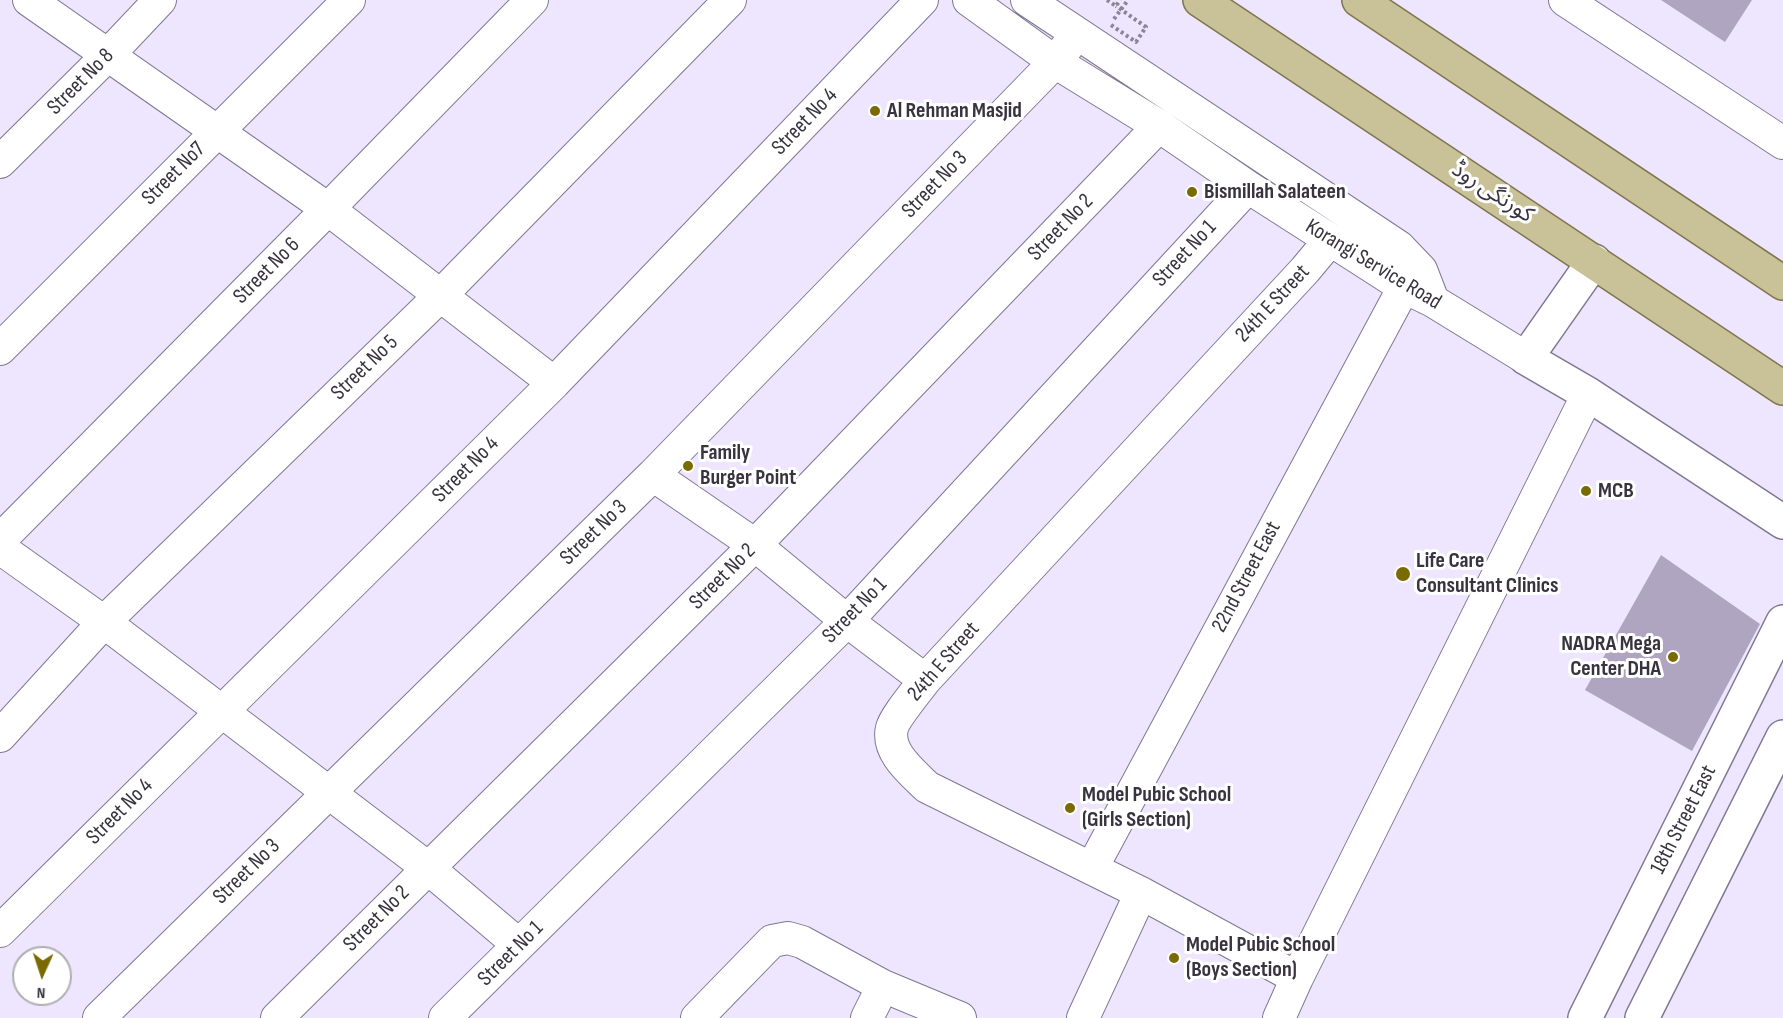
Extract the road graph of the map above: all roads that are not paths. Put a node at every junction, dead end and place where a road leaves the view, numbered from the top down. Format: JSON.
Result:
{"nodes":[{"id":1,"x":29,"y":0,"type":"edge"},
{"id":2,"x":160,"y":0,"type":"edge"},
{"id":3,"x":349,"y":0,"type":"edge"},
{"id":4,"x":532,"y":0,"type":"edge"},
{"id":5,"x":730,"y":0,"type":"edge"},
{"id":6,"x":922,"y":0,"type":"edge"},
{"id":7,"x":969,"y":0,"type":"edge"},
{"id":8,"x":1027,"y":0,"type":"edge"},
{"id":9,"x":1200,"y":0,"type":"edge"},
{"id":10,"x":1359,"y":0,"type":"edge"},
{"id":11,"x":1565,"y":0,"type":"edge"},
{"id":12,"x":1605,"y":11,"type":"edge"},
{"id":13,"x":1077,"y":34,"type":"junction"},
{"id":14,"x":108,"y":55,"type":"junction"},
{"id":15,"x":1055,"y":62,"type":"junction"},
{"id":16,"x":1159,"y":126,"type":"junction"},
{"id":17,"x":217,"y":131,"type":"junction"},
{"id":18,"x":1783,"y":143,"type":"edge"},
{"id":19,"x":0,"y":162,"type":"edge"},
{"id":20,"x":1248,"y":187,"type":"junction"},
{"id":21,"x":328,"y":209,"type":"junction"},
{"id":22,"x":1330,"y":240,"type":"junction"},
{"id":23,"x":1594,"y":261,"type":"junction"},
{"id":24,"x":1783,"y":283,"type":"edge"},
{"id":25,"x":1404,"y":287,"type":"junction"},
{"id":26,"x":441,"y":295,"type":"junction"},
{"id":27,"x":1433,"y":301,"type":"junction"},
{"id":28,"x":0,"y":349,"type":"edge"},
{"id":29,"x":1526,"y":358,"type":"junction"},
{"id":30,"x":554,"y":383,"type":"junction"},
{"id":31,"x":1783,"y":388,"type":"edge"},
{"id":32,"x":1588,"y":394,"type":"junction"},
{"id":33,"x":653,"y":475,"type":"junction"},
{"id":34,"x":1783,"y":522,"type":"edge"},
{"id":35,"x":0,"y":540,"type":"edge"},
{"id":36,"x":755,"y":545,"type":"junction"},
{"id":37,"x":0,"y":548,"type":"edge"},
{"id":38,"x":847,"y":621,"type":"junction"},
{"id":39,"x":104,"y":622,"type":"junction"},
{"id":40,"x":1783,"y":622,"type":"edge"},
{"id":41,"x":925,"y":680,"type":"junction"},
{"id":42,"x":222,"y":712,"type":"junction"},
{"id":43,"x":0,"y":736,"type":"edge"},
{"id":44,"x":1783,"y":736,"type":"edge"},
{"id":45,"x":329,"y":792,"type":"junction"},
{"id":46,"x":428,"y":868,"type":"junction"},
{"id":47,"x":1092,"y":868,"type":"junction"},
{"id":48,"x":1141,"y":893,"type":"junction"},
{"id":49,"x":0,"y":931,"type":"edge"},
{"id":50,"x":519,"y":945,"type":"junction"},
{"id":51,"x":1297,"y":978,"type":"junction"},
{"id":52,"x":882,"y":986,"type":"junction"},
{"id":53,"x":99,"y":1018,"type":"edge"},
{"id":54,"x":277,"y":1018,"type":"edge"},
{"id":55,"x":446,"y":1018,"type":"edge"},
{"id":56,"x":698,"y":1018,"type":"edge"},
{"id":57,"x":867,"y":1018,"type":"edge"},
{"id":58,"x":960,"y":1018,"type":"edge"},
{"id":59,"x":1083,"y":1018,"type":"edge"},
{"id":60,"x":1279,"y":1018,"type":"edge"},
{"id":61,"x":1586,"y":1018,"type":"edge"},
{"id":62,"x":1642,"y":1018,"type":"edge"}],
"edges":[{"from":1,"to":14,"type":"street"},
{"from":2,"to":14,"type":"street","name":"Street No 8"},
{"from":3,"to":17,"type":"street","name":"Street No7"},
{"from":4,"to":21,"type":"street","name":"Street No 6"},
{"from":5,"to":26,"type":"street","name":"Street No 5"},
{"from":6,"to":30,"type":"street","name":"Street No 4"},
{"from":7,"to":15,"type":"street","name":"Korangi Service Road"},
{"from":8,"to":13,"type":"street"},
{"from":9,"to":23,"type":"main road","name":"کورنگی روڈ"},
{"from":10,"to":24,"type":"main road"},
{"from":11,"to":12,"type":"street"},
{"from":12,"to":18,"type":"street"},
{"from":13,"to":15,"type":"street","name":"Street No 3"},
{"from":13,"to":27,"type":"street"},
{"from":14,"to":17,"type":"street"},
{"from":14,"to":19,"type":"street","name":"Street No 8"},
{"from":15,"to":16,"type":"street","name":"Korangi Service Road"},
{"from":15,"to":33,"type":"street","name":"Street No 3"},
{"from":16,"to":20,"type":"street","name":"Korangi Service Road"},
{"from":16,"to":36,"type":"street","name":"Street No 2"},
{"from":17,"to":21,"type":"street"},
{"from":17,"to":28,"type":"street","name":"Street No7"},
{"from":20,"to":22,"type":"street","name":"Korangi Service Road"},
{"from":20,"to":38,"type":"street","name":"Street No 1"},
{"from":21,"to":26,"type":"street"},
{"from":21,"to":35,"type":"street","name":"Street No 6"},
{"from":22,"to":25,"type":"street","name":"Korangi Service Road"},
{"from":22,"to":41,"type":"street","name":"24th E Street"},
{"from":23,"to":29,"type":"street"},
{"from":23,"to":31,"type":"main road","name":"کورنگی روڈ"},
{"from":25,"to":27,"type":"street","name":"Korangi Service Road"},
{"from":25,"to":47,"type":"street","name":"22nd Street East"},
{"from":26,"to":30,"type":"street"},
{"from":26,"to":39,"type":"street","name":"Street No 5"},
{"from":27,"to":29,"type":"street","name":"Korangi Service Road"},
{"from":29,"to":32,"type":"street","name":"Korangi Service Road"},
{"from":30,"to":42,"type":"street","name":"Street No 4"},
{"from":32,"to":34,"type":"street","name":"Korangi Service Road"},
{"from":32,"to":51,"type":"street"},
{"from":33,"to":36,"type":"street"},
{"from":33,"to":45,"type":"street","name":"Street No 3"},
{"from":36,"to":38,"type":"street"},
{"from":36,"to":46,"type":"street","name":"Street No 2"},
{"from":37,"to":39,"type":"street"},
{"from":38,"to":41,"type":"street"},
{"from":38,"to":50,"type":"street","name":"Street No 1"},
{"from":39,"to":42,"type":"street"},
{"from":39,"to":43,"type":"street","name":"Street No 5"},
{"from":40,"to":61,"type":"street","name":"18th Street East"},
{"from":41,"to":47,"type":"street","name":"24th E Street"},
{"from":42,"to":45,"type":"street"},
{"from":42,"to":49,"type":"street","name":"Street No 4"},
{"from":44,"to":62,"type":"street"},
{"from":45,"to":46,"type":"street"},
{"from":45,"to":53,"type":"street","name":"Street No 3"},
{"from":46,"to":50,"type":"street"},
{"from":46,"to":54,"type":"street","name":"Street No 2"},
{"from":47,"to":48,"type":"street","name":"24th E Street"},
{"from":48,"to":51,"type":"street","name":"24th E Street"},
{"from":48,"to":59,"type":"street"},
{"from":50,"to":55,"type":"street","name":"Street No 1"},
{"from":51,"to":60,"type":"street"},
{"from":52,"to":56,"type":"street"},
{"from":52,"to":57,"type":"street"},
{"from":52,"to":58,"type":"street"}]}
